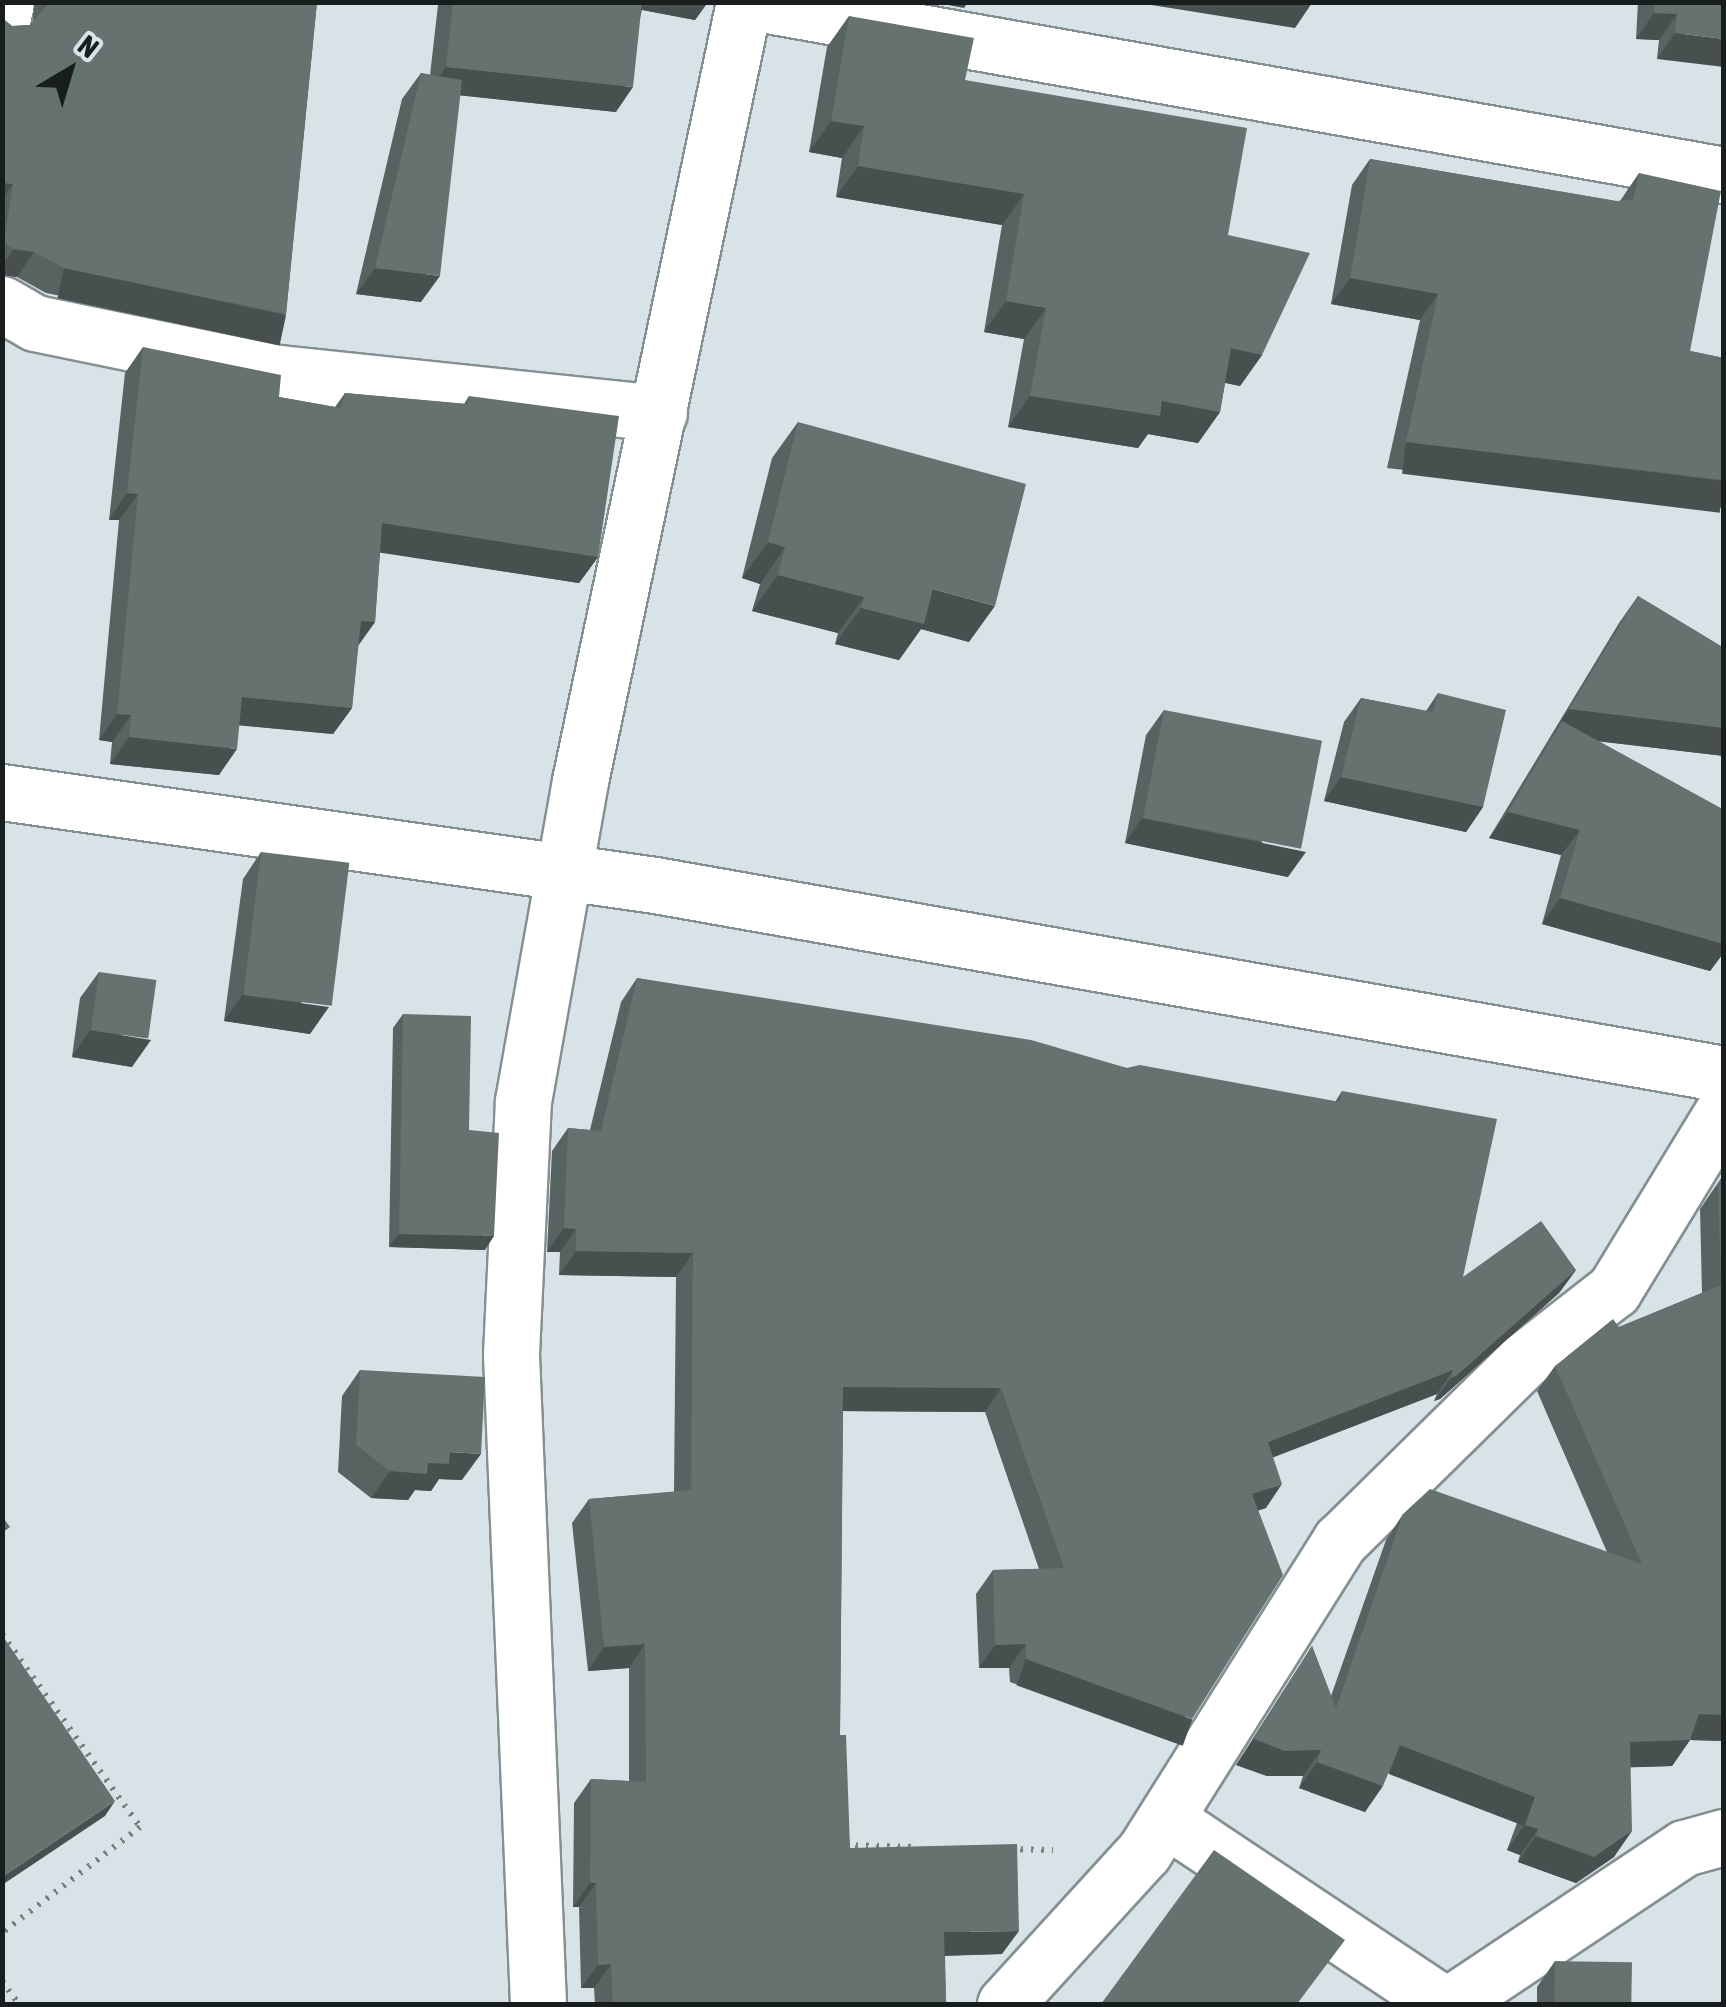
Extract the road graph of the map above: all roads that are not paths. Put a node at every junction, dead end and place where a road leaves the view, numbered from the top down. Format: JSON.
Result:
{"nodes":[{"id":1,"x":6,"y":2,"type":"edge"},
{"id":2,"x":747,"y":2,"type":"edge"},
{"id":3,"x":2,"y":21,"type":"edge"},
{"id":4,"x":1724,"y":175,"type":"edge"},
{"id":5,"x":2,"y":304,"type":"edge"},
{"id":6,"x":659,"y":413,"type":"junction"},
{"id":7,"x":2,"y":792,"type":"edge"},
{"id":8,"x":566,"y":872,"type":"junction"},
{"id":9,"x":1724,"y":1074,"type":"edge"},
{"id":10,"x":1724,"y":1110,"type":"edge"},
{"id":11,"x":1155,"y":1836,"type":"junction"},
{"id":12,"x":1724,"y":1837,"type":"edge"},
{"id":13,"x":538,"y":2004,"type":"edge"},
{"id":14,"x":1005,"y":2004,"type":"edge"},
{"id":15,"x":1447,"y":2004,"type":"edge"}],
"edges":[{"from":1,"to":3,"type":"street"},
{"from":2,"to":4,"type":"street"},
{"from":2,"to":6,"type":"street"},
{"from":5,"to":6,"type":"street"},
{"from":6,"to":8,"type":"street"},
{"from":7,"to":8,"type":"street"},
{"from":8,"to":9,"type":"street"},
{"from":8,"to":13,"type":"street"},
{"from":10,"to":11,"type":"street"},
{"from":11,"to":14,"type":"street"},
{"from":11,"to":15,"type":"street"},
{"from":12,"to":15,"type":"street"}]}
